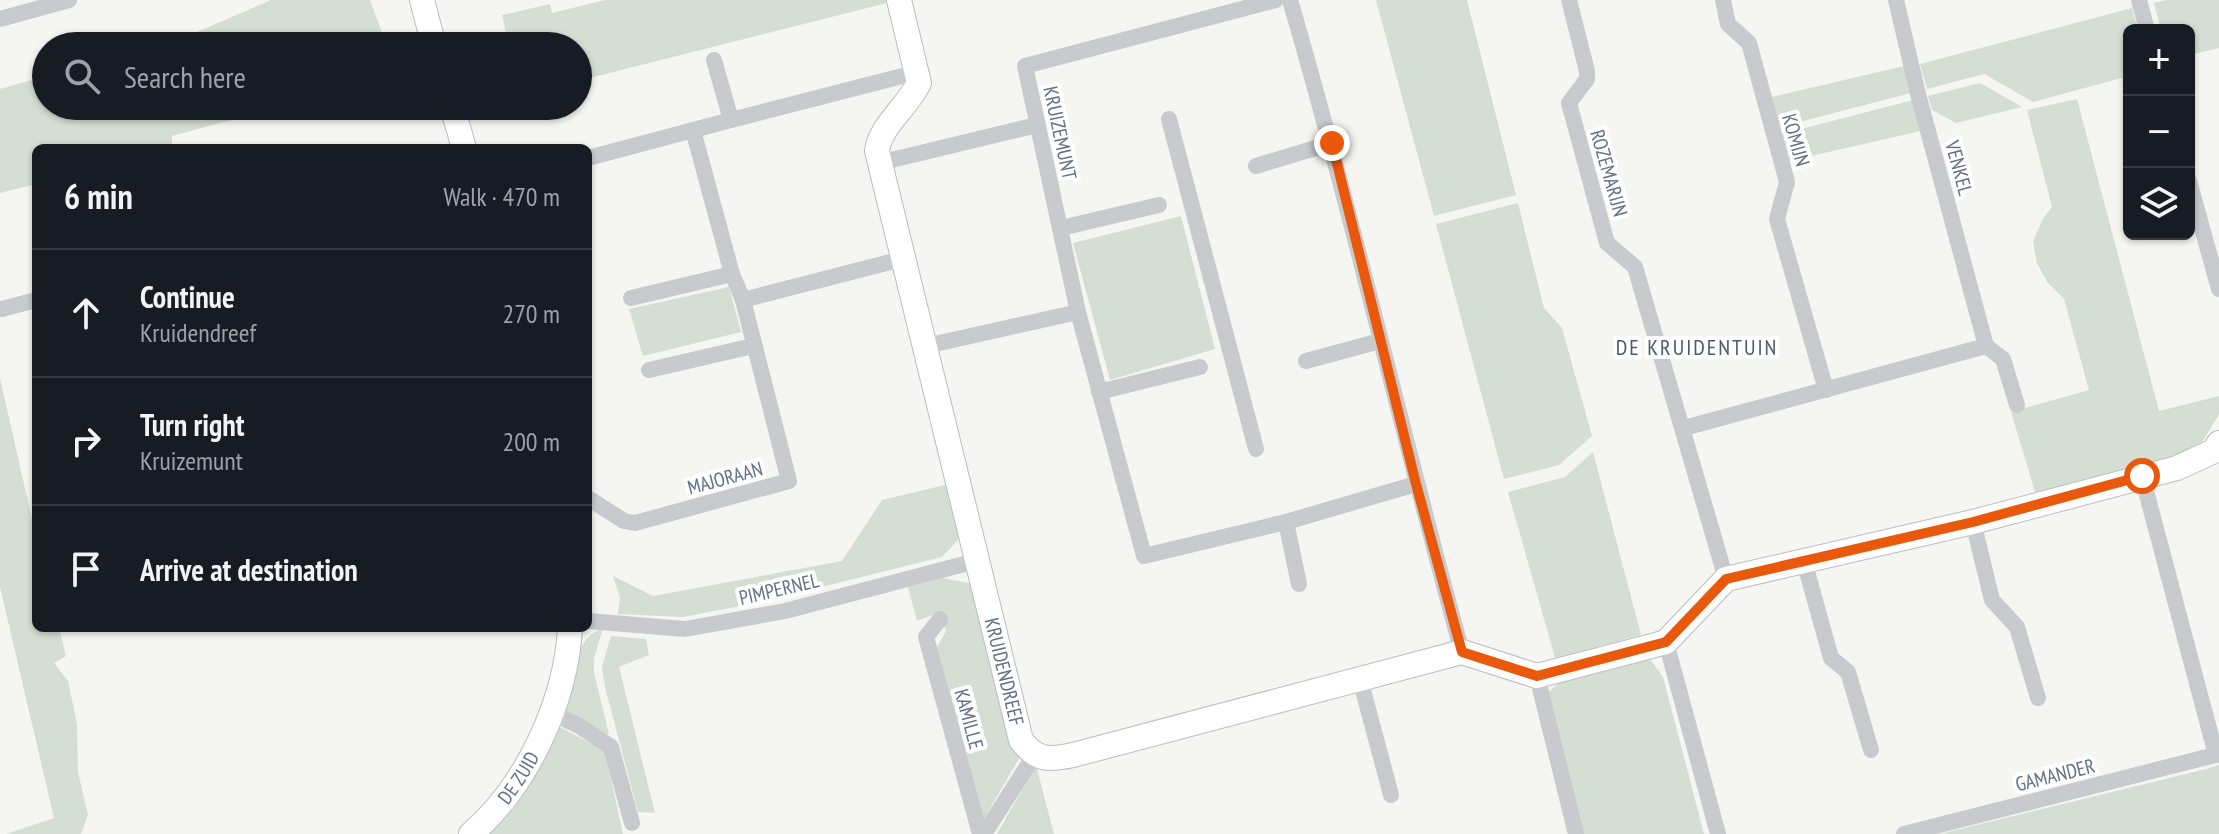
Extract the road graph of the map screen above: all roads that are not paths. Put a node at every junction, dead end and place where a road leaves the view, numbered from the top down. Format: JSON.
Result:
{"nodes":[{"id":1,"x":899,"y":0,"type":"edge"},
{"id":2,"x":1276,"y":0,"type":"edge"},
{"id":3,"x":1290,"y":0,"type":"edge"},
{"id":4,"x":1569,"y":0,"type":"edge"},
{"id":5,"x":1723,"y":0,"type":"edge"},
{"id":6,"x":1896,"y":0,"type":"edge"},
{"id":7,"x":2139,"y":0,"type":"edge"},
{"id":8,"x":63,"y":1,"type":"edge"},
{"id":9,"x":422,"y":6,"type":"edge"},
{"id":10,"x":0,"y":19,"type":"edge"},
{"id":11,"x":2145,"y":24,"type":"edge"},
{"id":12,"x":430,"y":32,"type":"edge"},
{"id":13,"x":714,"y":60,"type":"dead end"},
{"id":14,"x":918,"y":72,"type":"junction"},
{"id":15,"x":1169,"y":119,"type":"dead end"},
{"id":16,"x":456,"y":120,"type":"edge"},
{"id":17,"x":731,"y":120,"type":"junction"},
{"id":18,"x":1037,"y":125,"type":"junction"},
{"id":19,"x":693,"y":130,"type":"junction"},
{"id":20,"x":1332,"y":143,"type":"junction"},
{"id":21,"x":463,"y":144,"type":"edge"},
{"id":22,"x":592,"y":157,"type":"edge"},
{"id":23,"x":879,"y":163,"type":"junction"},
{"id":24,"x":1256,"y":166,"type":"dead end"},
{"id":25,"x":2195,"y":203,"type":"edge"},
{"id":26,"x":1159,"y":205,"type":"dead end"},
{"id":27,"x":1061,"y":228,"type":"junction"},
{"id":28,"x":902,"y":259,"type":"junction"},
{"id":29,"x":732,"y":274,"type":"junction"},
{"id":30,"x":2219,"y":289,"type":"edge"},
{"id":31,"x":631,"y":298,"type":"dead end"},
{"id":32,"x":743,"y":300,"type":"junction"},
{"id":33,"x":32,"y":301,"type":"edge"},
{"id":34,"x":2,"y":309,"type":"dead end"},
{"id":35,"x":1078,"y":312,"type":"junction"},
{"id":36,"x":1380,"y":341,"type":"junction"},
{"id":37,"x":753,"y":346,"type":"junction"},
{"id":38,"x":926,"y":346,"type":"junction"},
{"id":39,"x":1986,"y":346,"type":"junction"},
{"id":40,"x":1306,"y":361,"type":"dead end"},
{"id":41,"x":1200,"y":367,"type":"dead end"},
{"id":42,"x":649,"y":370,"type":"dead end"},
{"id":43,"x":1826,"y":390,"type":"junction"},
{"id":44,"x":1099,"y":392,"type":"junction"},
{"id":45,"x":2017,"y":405,"type":"dead end"},
{"id":46,"x":1684,"y":428,"type":"junction"},
{"id":47,"x":2219,"y":443,"type":"edge"},
{"id":48,"x":1256,"y":449,"type":"dead end"},
{"id":49,"x":2142,"y":476,"type":"junction"},
{"id":50,"x":1416,"y":484,"type":"junction"},
{"id":51,"x":592,"y":501,"type":"edge"},
{"id":52,"x":1286,"y":522,"type":"junction"},
{"id":53,"x":1973,"y":522,"type":"junction"},
{"id":54,"x":976,"y":561,"type":"junction"},
{"id":55,"x":1804,"y":561,"type":"junction"},
{"id":56,"x":1726,"y":579,"type":"junction"},
{"id":57,"x":1299,"y":584,"type":"dead end"},
{"id":58,"x":940,"y":619,"type":"dead end"},
{"id":59,"x":592,"y":621,"type":"edge"},
{"id":60,"x":570,"y":632,"type":"edge"},
{"id":61,"x":1666,"y":642,"type":"junction"},
{"id":62,"x":1462,"y":652,"type":"junction"},
{"id":63,"x":1537,"y":676,"type":"junction"},
{"id":64,"x":1360,"y":679,"type":"junction"},
{"id":65,"x":2038,"y":698,"type":"dead end"},
{"id":66,"x":552,"y":713,"type":"junction"},
{"id":67,"x":1871,"y":750,"type":"dead end"},
{"id":68,"x":1035,"y":754,"type":"junction"},
{"id":69,"x":2218,"y":754,"type":"edge"},
{"id":70,"x":1391,"y":795,"type":"dead end"},
{"id":71,"x":632,"y":823,"type":"dead end"},
{"id":72,"x":471,"y":834,"type":"edge"},
{"id":73,"x":982,"y":834,"type":"edge"},
{"id":74,"x":1576,"y":834,"type":"edge"},
{"id":75,"x":1718,"y":834,"type":"edge"},
{"id":76,"x":1904,"y":834,"type":"edge"}],
"edges":[{"from":1,"to":14,"type":"street"},
{"from":2,"to":18,"type":"street","name":"KRUIZEMUNT"},
{"from":3,"to":20,"type":"street"},
{"from":4,"to":46,"type":"street","name":"ROZEMARIJN"},
{"from":5,"to":43,"type":"street","name":"KOMIJN"},
{"from":6,"to":39,"type":"street","name":"VENKEL"},
{"from":7,"to":11,"type":"street"},
{"from":8,"to":10,"type":"street"},
{"from":9,"to":12,"type":"street"},
{"from":13,"to":17,"type":"street"},
{"from":14,"to":17,"type":"street"},
{"from":14,"to":23,"type":"street","name":"KRUIDENDREEF"},
{"from":15,"to":48,"type":"street"},
{"from":16,"to":21,"type":"street"},
{"from":17,"to":19,"type":"street"},
{"from":18,"to":23,"type":"street"},
{"from":18,"to":27,"type":"street","name":"KRUIZEMUNT"},
{"from":19,"to":22,"type":"street"},
{"from":19,"to":29,"type":"street","name":"MAJORAAN"},
{"from":20,"to":24,"type":"street"},
{"from":20,"to":36,"type":"street"},
{"from":23,"to":28,"type":"street","name":"KRUIDENDREEF"},
{"from":25,"to":30,"type":"street"},
{"from":26,"to":27,"type":"street"},
{"from":27,"to":35,"type":"street","name":"KRUIZEMUNT"},
{"from":28,"to":32,"type":"street"},
{"from":28,"to":38,"type":"street","name":"KRUIDENDREEF"},
{"from":29,"to":31,"type":"street"},
{"from":29,"to":32,"type":"street","name":"MAJORAAN"},
{"from":32,"to":37,"type":"street","name":"MAJORAAN"},
{"from":33,"to":34,"type":"street"},
{"from":35,"to":38,"type":"street"},
{"from":35,"to":44,"type":"street","name":"KRUIZEMUNT"},
{"from":36,"to":40,"type":"street"},
{"from":36,"to":50,"type":"street"},
{"from":37,"to":42,"type":"street"},
{"from":37,"to":51,"type":"street","name":"MAJORAAN"},
{"from":38,"to":54,"type":"street","name":"KRUIDENDREEF"},
{"from":39,"to":43,"type":"street"},
{"from":39,"to":45,"type":"street","name":"VENKEL"},
{"from":41,"to":44,"type":"street"},
{"from":43,"to":46,"type":"street"},
{"from":44,"to":52,"type":"street","name":"KRUIZEMUNT"},
{"from":46,"to":56,"type":"street","name":"ROZEMARIJN"},
{"from":47,"to":49,"type":"street"},
{"from":49,"to":53,"type":"street"},
{"from":49,"to":69,"type":"street","name":"GAMANDER"},
{"from":50,"to":52,"type":"street","name":"KRUIZEMUNT"},
{"from":50,"to":62,"type":"street"},
{"from":52,"to":57,"type":"street"},
{"from":53,"to":55,"type":"street"},
{"from":53,"to":65,"type":"street"},
{"from":54,"to":59,"type":"street","name":"PIMPERNEL"},
{"from":54,"to":68,"type":"street","name":"KRUIDENDREEF"},
{"from":55,"to":56,"type":"street"},
{"from":55,"to":67,"type":"street"},
{"from":56,"to":61,"type":"street"},
{"from":58,"to":73,"type":"street","name":"KAMILLE"},
{"from":60,"to":66,"type":"street","name":"DE ZUID"},
{"from":61,"to":63,"type":"street"},
{"from":61,"to":75,"type":"street"},
{"from":62,"to":63,"type":"street"},
{"from":62,"to":64,"type":"street"},
{"from":63,"to":74,"type":"street"},
{"from":64,"to":68,"type":"street"},
{"from":64,"to":70,"type":"street"},
{"from":66,"to":71,"type":"street"},
{"from":66,"to":72,"type":"street","name":"DE ZUID"},
{"from":68,"to":73,"type":"street","name":"KAMILLE"},
{"from":69,"to":76,"type":"street","name":"GAMANDER"}]}
